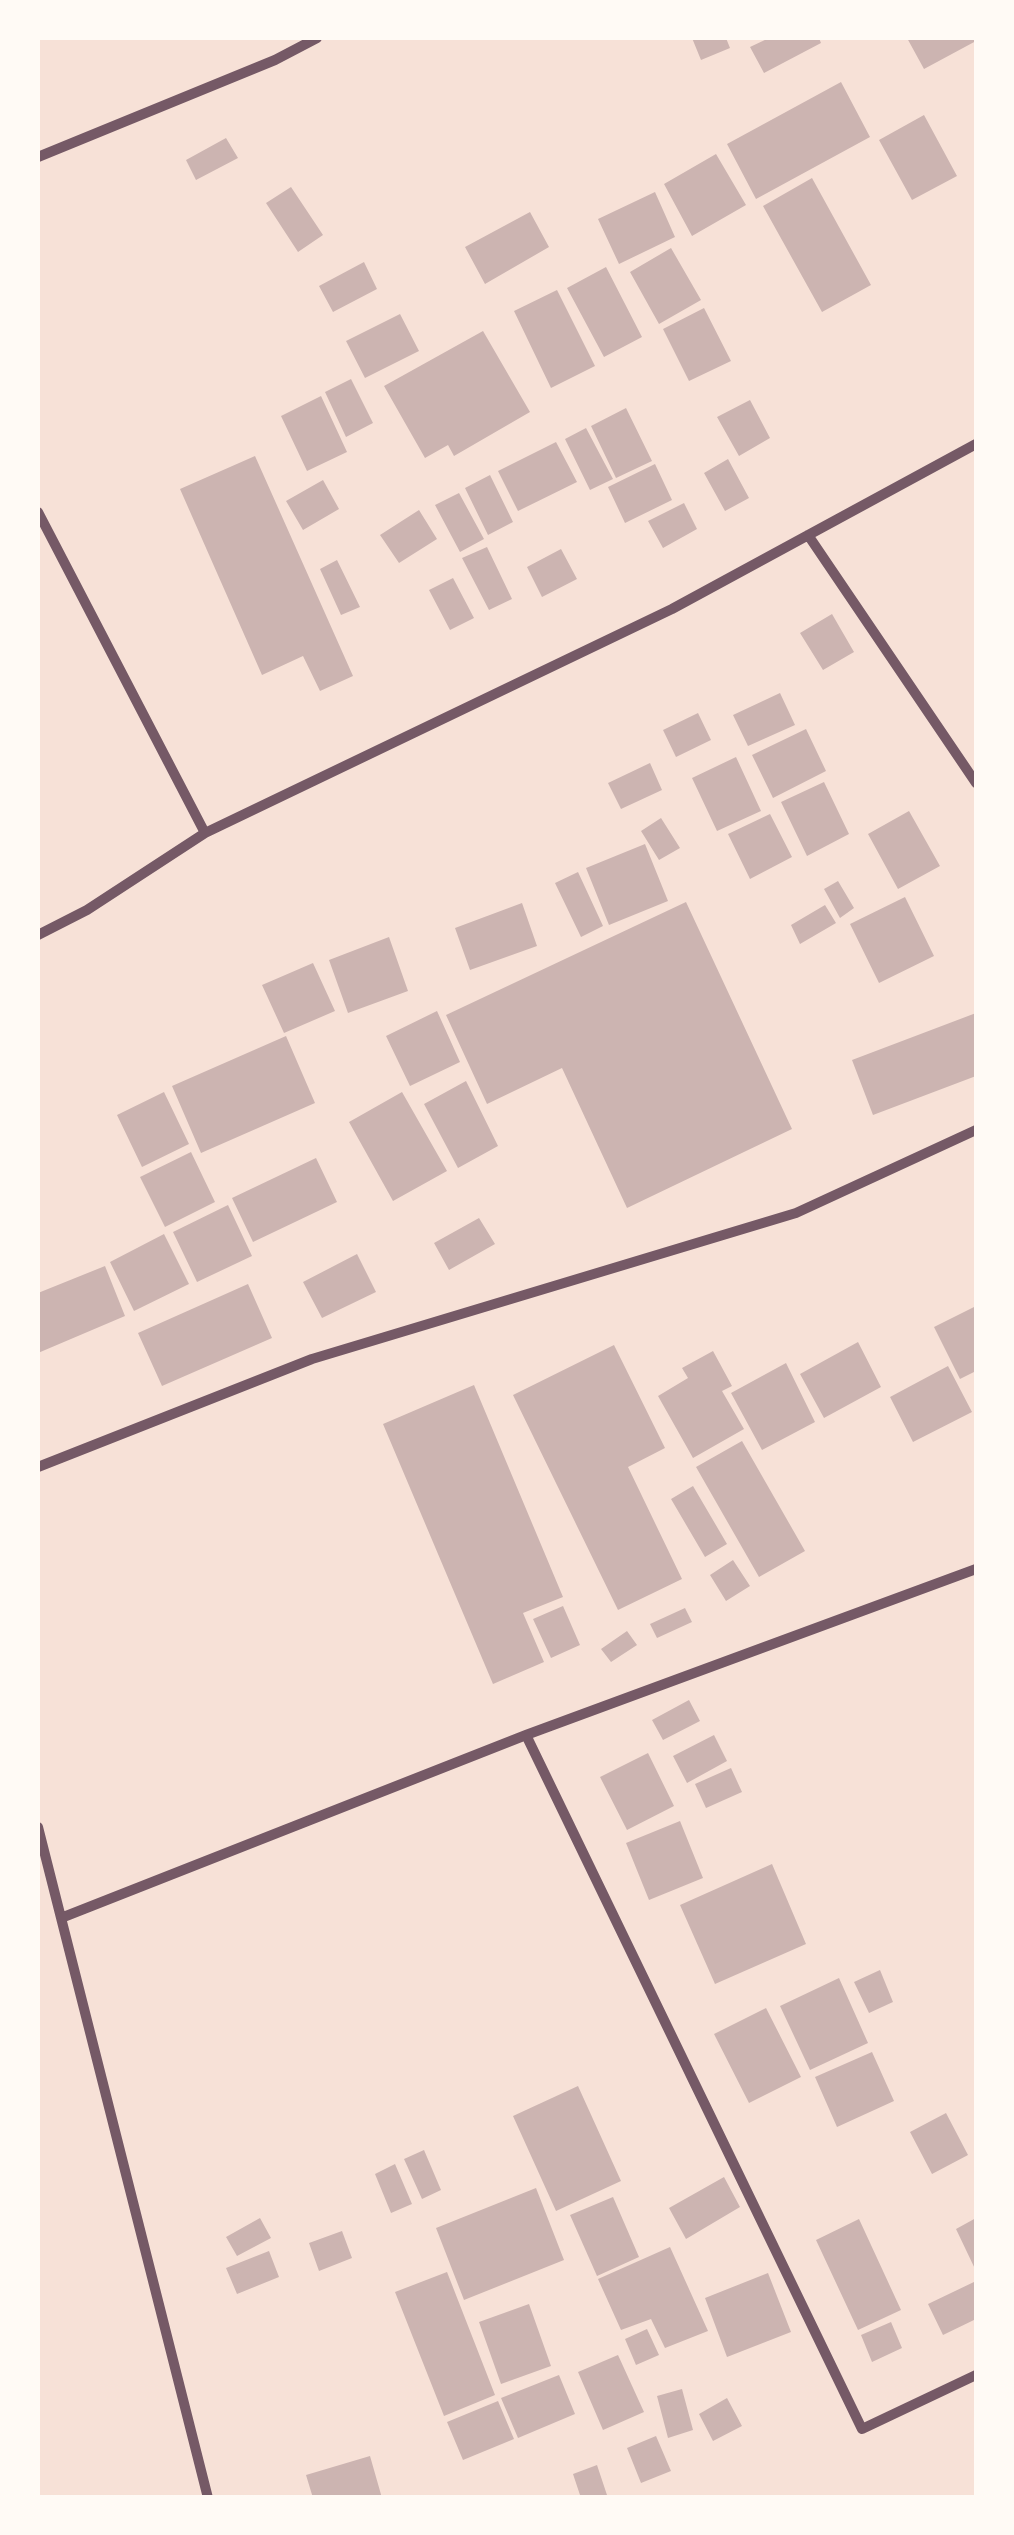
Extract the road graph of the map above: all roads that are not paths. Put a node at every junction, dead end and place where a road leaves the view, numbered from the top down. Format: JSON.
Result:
{"nodes":[{"id":1,"x":318,"y":38,"type":"edge"},
{"id":2,"x":38,"y":158,"type":"edge"},
{"id":3,"x":976,"y":444,"type":"edge"},
{"id":4,"x":38,"y":512,"type":"edge"},
{"id":5,"x":808,"y":535,"type":"junction"},
{"id":6,"x":976,"y":783,"type":"edge"},
{"id":7,"x":205,"y":833,"type":"junction"},
{"id":8,"x":38,"y":935,"type":"edge"},
{"id":9,"x":976,"y":1130,"type":"edge"},
{"id":10,"x":38,"y":1466,"type":"edge"},
{"id":11,"x":976,"y":1569,"type":"edge"},
{"id":12,"x":526,"y":1735,"type":"junction"},
{"id":13,"x":38,"y":1828,"type":"edge"},
{"id":14,"x":61,"y":1918,"type":"junction"},
{"id":15,"x":976,"y":2374,"type":"edge"},
{"id":16,"x":208,"y":2498,"type":"edge"}],
"edges":[{"from":1,"to":2,"type":"street"},
{"from":3,"to":5,"type":"street"},
{"from":4,"to":7,"type":"street"},
{"from":5,"to":6,"type":"street"},
{"from":5,"to":7,"type":"street"},
{"from":7,"to":8,"type":"street"},
{"from":9,"to":10,"type":"street"},
{"from":11,"to":12,"type":"street"},
{"from":12,"to":14,"type":"street"},
{"from":12,"to":15,"type":"street"},
{"from":13,"to":14,"type":"street"},
{"from":14,"to":16,"type":"street"}]}
